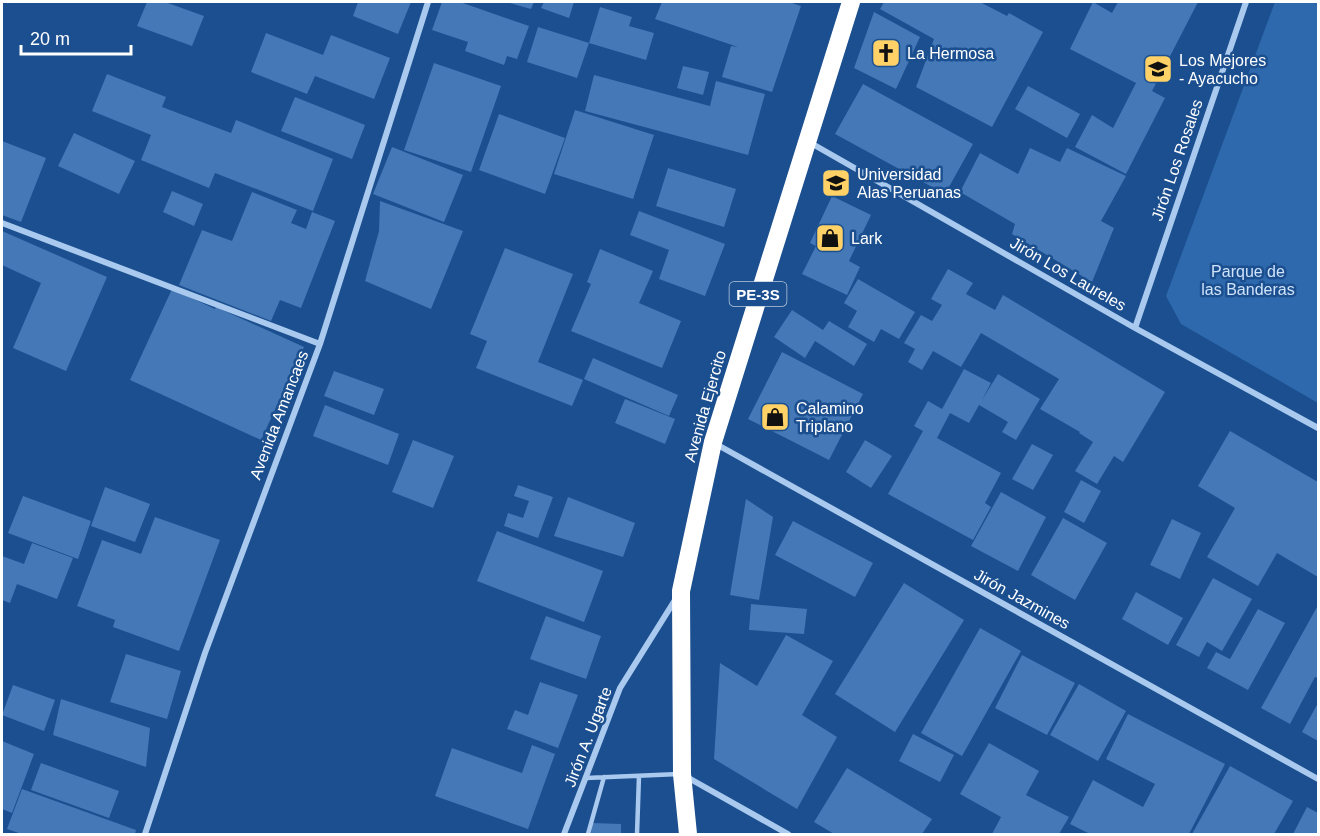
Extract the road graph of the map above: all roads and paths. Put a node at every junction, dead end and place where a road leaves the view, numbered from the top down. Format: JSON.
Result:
{"nodes":[{"id":1,"x":428,"y":2,"type":"edge"},
{"id":2,"x":851,"y":2,"type":"edge"},
{"id":3,"x":1246,"y":2,"type":"edge"},
{"id":4,"x":806,"y":140,"type":"junction"},
{"id":5,"x":2,"y":223,"type":"edge"},
{"id":6,"x":1135,"y":328,"type":"junction"},
{"id":7,"x":320,"y":345,"type":"junction"},
{"id":8,"x":1318,"y":428,"type":"edge"},
{"id":9,"x":713,"y":442,"type":"junction"},
{"id":10,"x":681,"y":591,"type":"junction"},
{"id":11,"x":682,"y":774,"type":"junction"},
{"id":12,"x":639,"y":776,"type":"junction"},
{"id":13,"x":604,"y":777,"type":"junction"},
{"id":14,"x":586,"y":778,"type":"junction"},
{"id":15,"x":1318,"y":779,"type":"edge"},
{"id":16,"x":145,"y":834,"type":"edge"},
{"id":17,"x":564,"y":834,"type":"edge"},
{"id":18,"x":588,"y":834,"type":"edge"},
{"id":19,"x":638,"y":834,"type":"edge"},
{"id":20,"x":688,"y":834,"type":"edge"},
{"id":21,"x":788,"y":834,"type":"edge"}],
"edges":[{"from":1,"to":7,"type":"street","name":"Avenida Amancaes"},
{"from":2,"to":4,"type":"highway","name":"Avenida Ejercito","number":"PE-3S"},
{"from":3,"to":6,"type":"street","name":"Jirón Los Rosales"},
{"from":4,"to":6,"type":"street","name":"Jirón Los Laureles"},
{"from":4,"to":9,"type":"highway","name":"Avenida Ejercito","number":"PE-3S"},
{"from":5,"to":7,"type":"street"},
{"from":6,"to":8,"type":"street","name":"Jirón Los Laureles"},
{"from":7,"to":16,"type":"street","name":"Avenida Amancaes"},
{"from":9,"to":10,"type":"highway","name":"Avenida Ejercito","number":"PE-3S"},
{"from":9,"to":15,"type":"street","name":"Jirón Jazmines"},
{"from":10,"to":11,"type":"highway","name":"Avenida Ejercito","number":"PE-3S"},
{"from":10,"to":14,"type":"street","name":"Jirón A. Ugarte"},
{"from":11,"to":12,"type":"lane"},
{"from":11,"to":20,"type":"highway","name":"Avenida Ejercito","number":"PE-3S"},
{"from":11,"to":21,"type":"street"},
{"from":12,"to":13,"type":"lane"},
{"from":12,"to":19,"type":"lane"},
{"from":13,"to":14,"type":"lane"},
{"from":13,"to":18,"type":"lane"},
{"from":14,"to":17,"type":"street","name":"Jirón A. Ugarte"}]}
